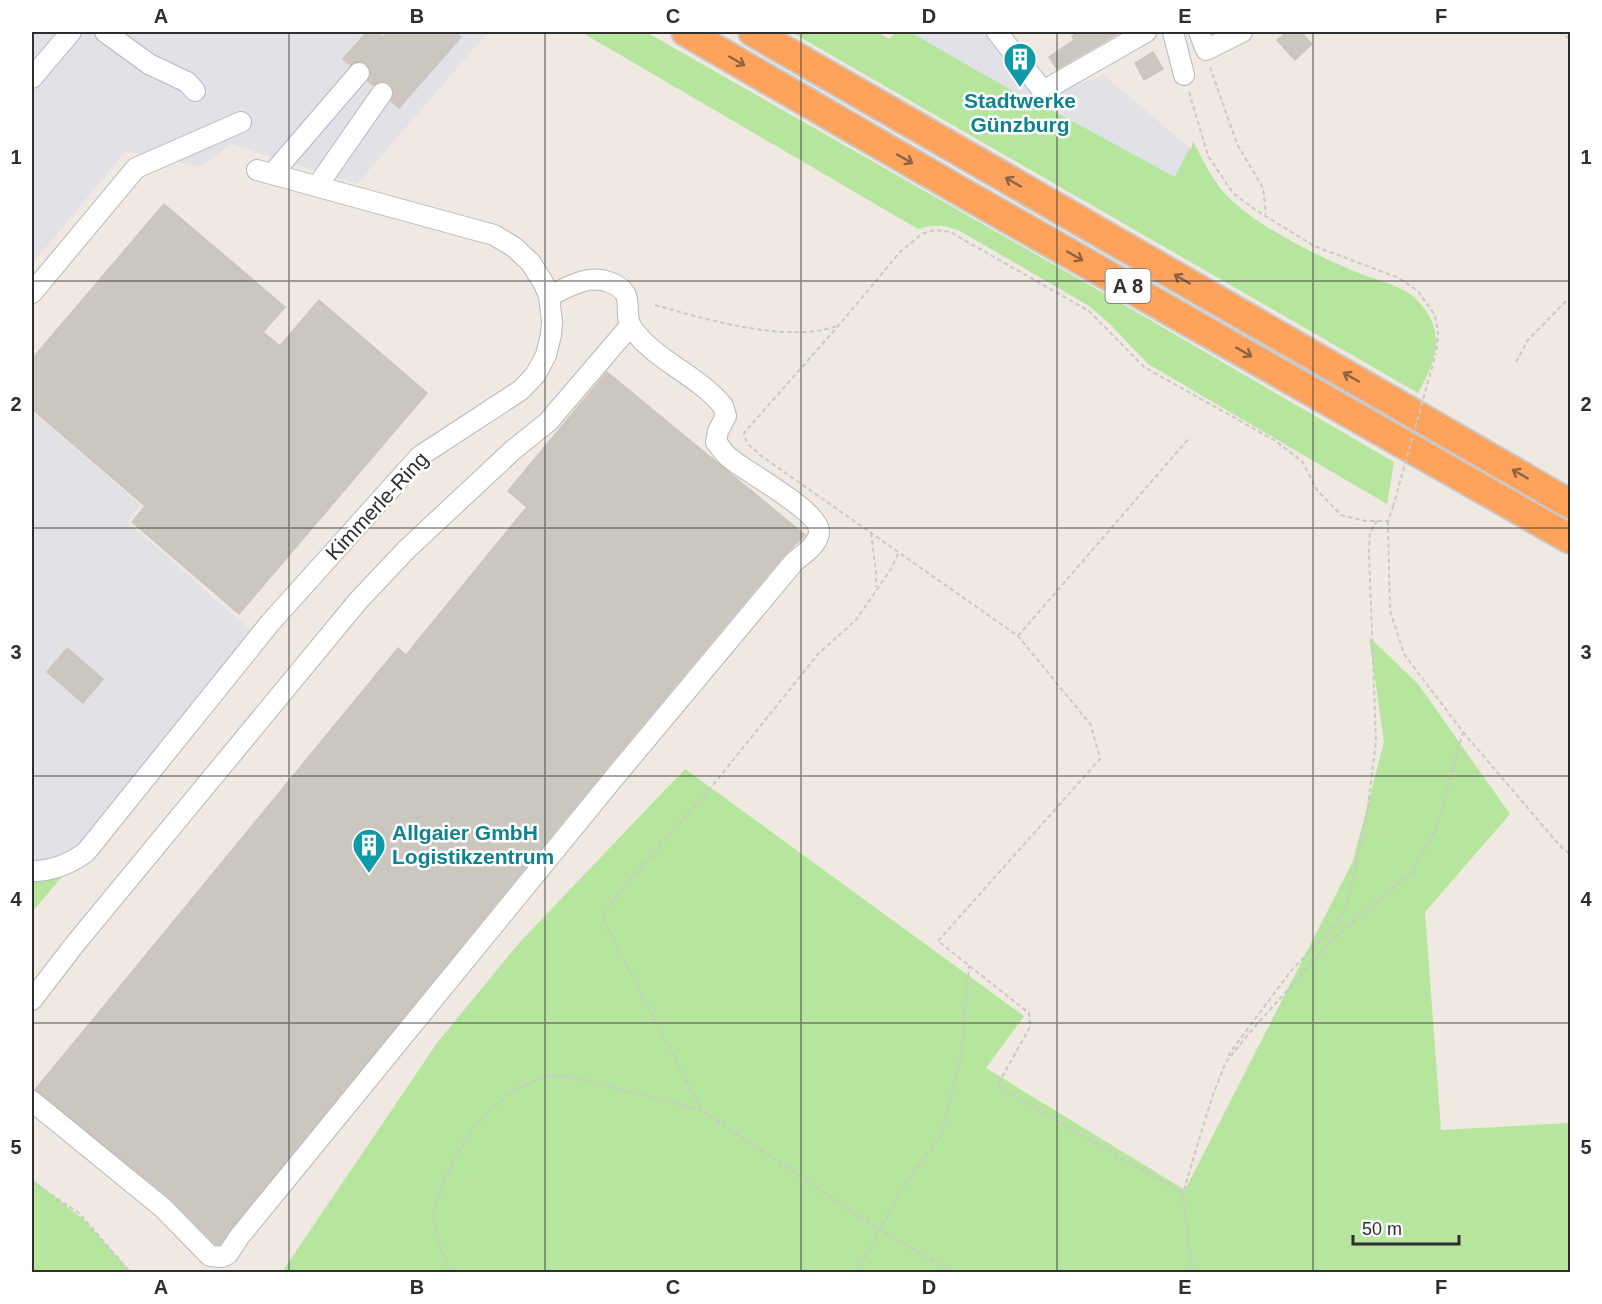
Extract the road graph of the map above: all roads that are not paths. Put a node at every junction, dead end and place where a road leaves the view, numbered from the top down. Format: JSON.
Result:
{"nodes":[{"id":1,"x":71,"y":32,"type":"edge"},
{"id":2,"x":105,"y":32,"type":"edge"},
{"id":3,"x":686,"y":32,"type":"edge"},
{"id":4,"x":753,"y":32,"type":"edge"},
{"id":5,"x":997,"y":32,"type":"edge"},
{"id":6,"x":1146,"y":32,"type":"edge"},
{"id":7,"x":1173,"y":32,"type":"edge"},
{"id":8,"x":1242,"y":32,"type":"edge"},
{"id":9,"x":1202,"y":40,"type":"edge"},
{"id":10,"x":359,"y":73,"type":"dead end"},
{"id":11,"x":1184,"y":75,"type":"road end"},
{"id":12,"x":32,"y":78,"type":"edge"},
{"id":13,"x":195,"y":91,"type":"dead end"},
{"id":14,"x":382,"y":93,"type":"dead end"},
{"id":15,"x":241,"y":122,"type":"dead end"},
{"id":16,"x":318,"y":185,"type":"junction"},
{"id":17,"x":32,"y":293,"type":"edge"},
{"id":18,"x":549,"y":296,"type":"junction"},
{"id":19,"x":630,"y":326,"type":"junction"},
{"id":20,"x":1570,"y":504,"type":"edge"},
{"id":21,"x":1570,"y":539,"type":"edge"},
{"id":22,"x":32,"y":871,"type":"edge"},
{"id":23,"x":32,"y":1000,"type":"edge"},
{"id":24,"x":32,"y":1101,"type":"edge"}],
"edges":[{"from":1,"to":12,"type":"street"},
{"from":2,"to":13,"type":"street"},
{"from":3,"to":21,"type":"highway","number":"A 8","one_way":true},
{"from":20,"to":4,"type":"highway","number":"A 8","one_way":true},
{"from":5,"to":6,"type":"street"},
{"from":7,"to":11,"type":"street"},
{"from":8,"to":9,"type":"street"},
{"from":10,"to":16,"type":"street","name":"Kimmerle-Ring"},
{"from":14,"to":16,"type":"street"},
{"from":15,"to":17,"type":"street"},
{"from":16,"to":18,"type":"street","name":"Kimmerle-Ring"},
{"from":18,"to":19,"type":"street"},
{"from":18,"to":22,"type":"street","name":"Kimmerle-Ring"},
{"from":19,"to":23,"type":"street"},
{"from":19,"to":24,"type":"street"}]}
